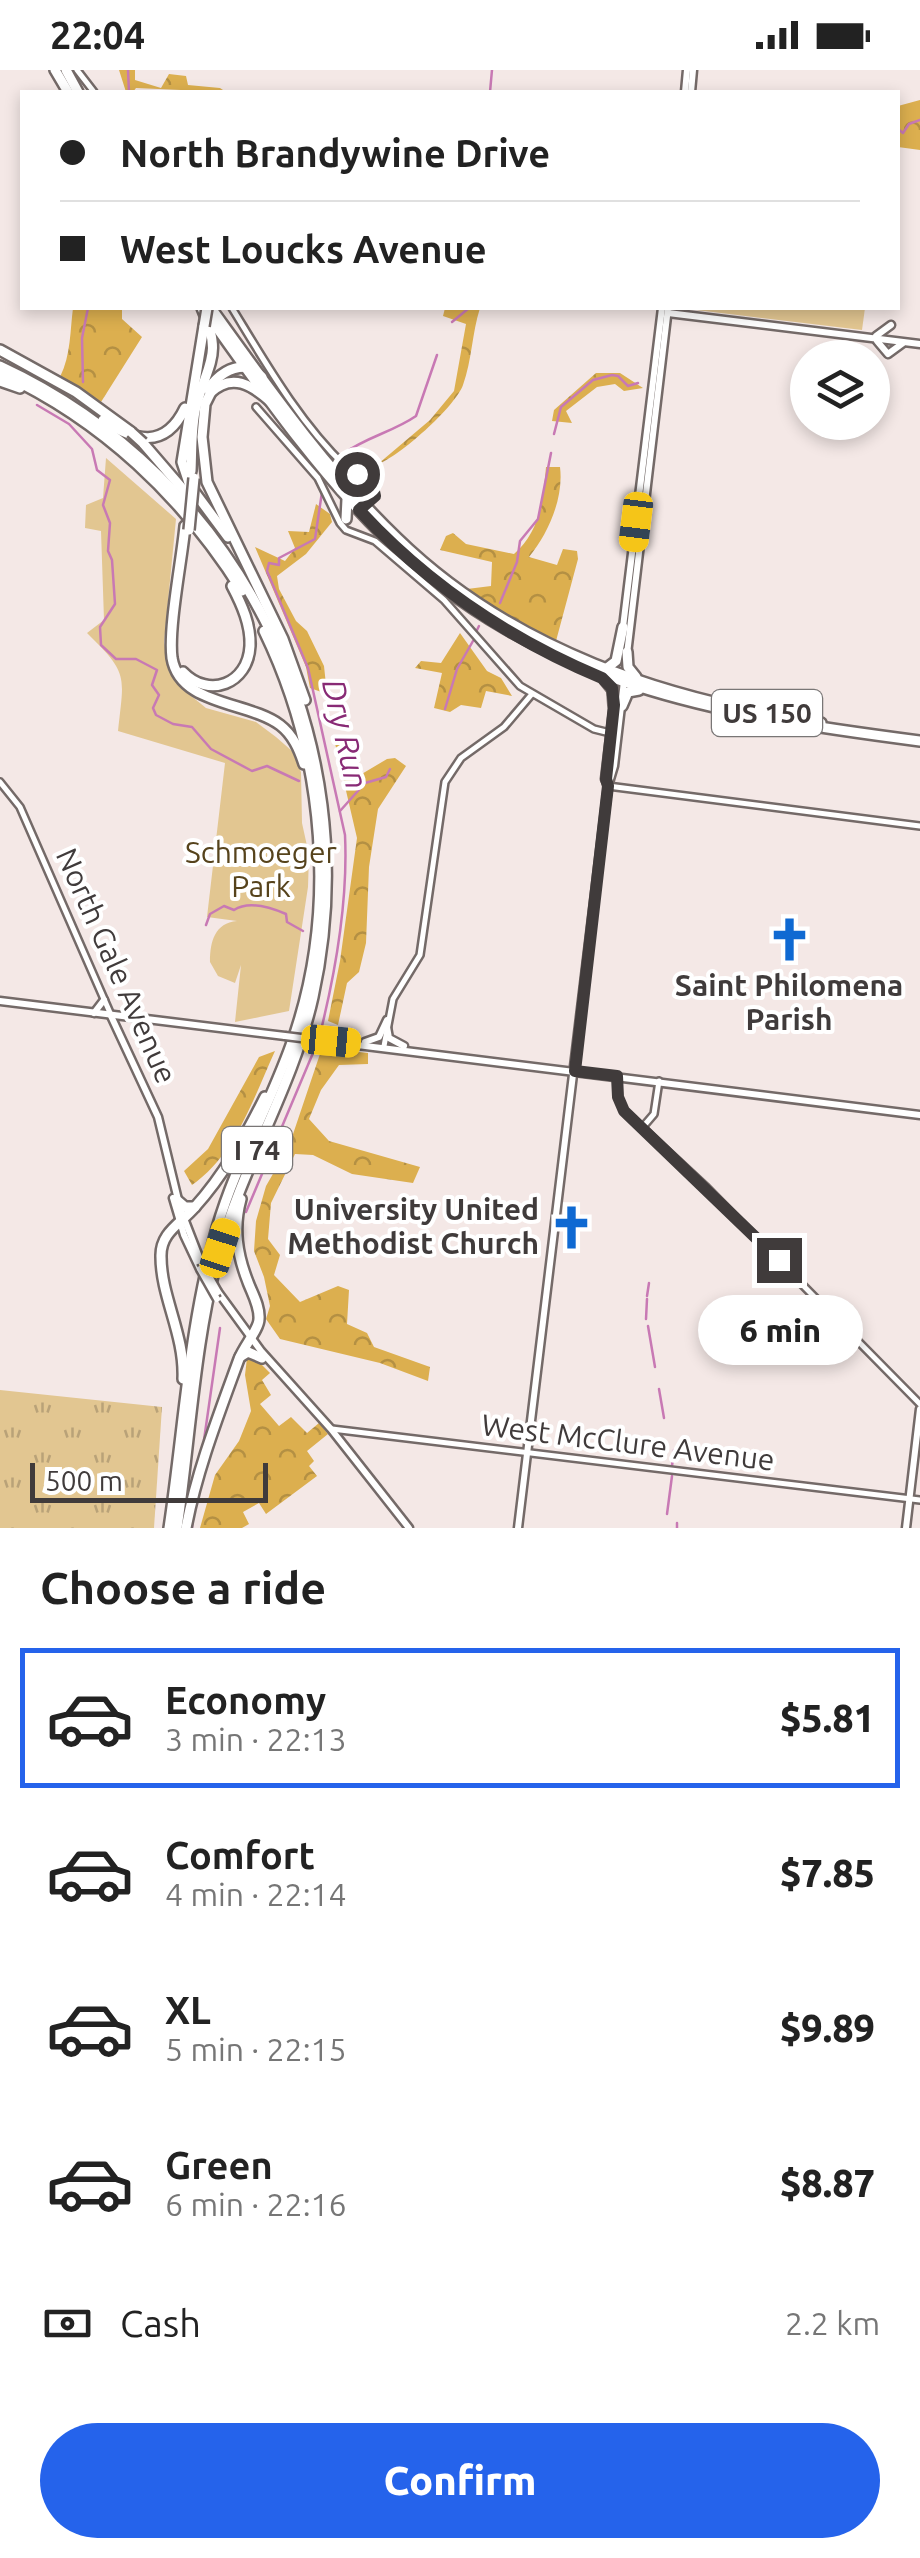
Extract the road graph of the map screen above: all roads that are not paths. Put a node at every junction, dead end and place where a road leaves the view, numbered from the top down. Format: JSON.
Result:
{"nodes":[{"id":1,"x":76,"y":70,"type":"edge"},
{"id":2,"x":92,"y":90,"type":"edge"},
{"id":3,"x":205,"y":310,"type":"edge"},
{"id":4,"x":206,"y":310,"type":"edge"},
{"id":5,"x":206,"y":310,"type":"edge"},
{"id":6,"x":207,"y":310,"type":"edge"},
{"id":7,"x":233,"y":310,"type":"edge"},
{"id":8,"x":665,"y":310,"type":"edge"},
{"id":9,"x":202,"y":324,"type":"junction"},
{"id":10,"x":870,"y":338,"type":"junction"},
{"id":11,"x":909,"y":342,"type":"junction"},
{"id":12,"x":920,"y":344,"type":"edge"},
{"id":13,"x":0,"y":350,"type":"edge"},
{"id":14,"x":245,"y":366,"type":"junction"},
{"id":15,"x":0,"y":367,"type":"edge"},
{"id":16,"x":262,"y":378,"type":"junction"},
{"id":17,"x":0,"y":381,"type":"edge"},
{"id":18,"x":211,"y":392,"type":"junction"},
{"id":19,"x":271,"y":402,"type":"junction"},
{"id":20,"x":256,"y":407,"type":"dead end"},
{"id":21,"x":113,"y":443,"type":"junction"},
{"id":22,"x":192,"y":475,"type":"junction"},
{"id":23,"x":346,"y":496,"type":"junction"},
{"id":24,"x":362,"y":508,"type":"junction"},
{"id":25,"x":345,"y":520,"type":"junction"},
{"id":26,"x":187,"y":528,"type":"junction"},
{"id":27,"x":350,"y":532,"type":"junction"},
{"id":28,"x":208,"y":540,"type":"junction"},
{"id":29,"x":239,"y":574,"type":"junction"},
{"id":30,"x":623,"y":627,"type":"junction"},
{"id":31,"x":280,"y":631,"type":"junction"},
{"id":32,"x":627,"y":652,"type":"junction"},
{"id":33,"x":570,"y":664,"type":"junction"},
{"id":34,"x":599,"y":667,"type":"junction"},
{"id":35,"x":621,"y":679,"type":"junction"},
{"id":36,"x":644,"y":691,"type":"junction"},
{"id":37,"x":532,"y":694,"type":"junction"},
{"id":38,"x":695,"y":697,"type":"junction"},
{"id":39,"x":618,"y":706,"type":"junction"},
{"id":40,"x":614,"y":733,"type":"junction"},
{"id":41,"x":920,"y":738,"type":"edge"},
{"id":42,"x":314,"y":756,"type":"junction"},
{"id":43,"x":0,"y":782,"type":"edge"},
{"id":44,"x":608,"y":786,"type":"junction"},
{"id":45,"x":920,"y":826,"type":"edge"},
{"id":46,"x":319,"y":888,"type":"junction"},
{"id":47,"x":104,"y":1000,"type":"junction"},
{"id":48,"x":0,"y":1001,"type":"edge"},
{"id":49,"x":94,"y":1013,"type":"junction"},
{"id":50,"x":110,"y":1014,"type":"junction"},
{"id":51,"x":133,"y":1018,"type":"junction"},
{"id":52,"x":387,"y":1023,"type":"junction"},
{"id":53,"x":297,"y":1026,"type":"junction"},
{"id":54,"x":120,"y":1033,"type":"junction"},
{"id":55,"x":352,"y":1043,"type":"junction"},
{"id":56,"x":384,"y":1046,"type":"junction"},
{"id":57,"x":419,"y":1051,"type":"junction"},
{"id":58,"x":294,"y":1061,"type":"junction"},
{"id":59,"x":575,"y":1071,"type":"junction"},
{"id":60,"x":617,"y":1076,"type":"junction"},
{"id":61,"x":659,"y":1081,"type":"junction"},
{"id":62,"x":920,"y":1115,"type":"edge"},
{"id":63,"x":642,"y":1128,"type":"junction"},
{"id":64,"x":172,"y":1177,"type":"junction"},
{"id":65,"x":178,"y":1201,"type":"junction"},
{"id":66,"x":195,"y":1207,"type":"junction"},
{"id":67,"x":178,"y":1221,"type":"junction"},
{"id":68,"x":251,"y":1340,"type":"junction"},
{"id":69,"x":240,"y":1357,"type":"junction"},
{"id":70,"x":262,"y":1358,"type":"junction"},
{"id":71,"x":310,"y":1406,"type":"junction"},
{"id":72,"x":920,"y":1406,"type":"edge"},
{"id":73,"x":331,"y":1429,"type":"junction"},
{"id":74,"x":528,"y":1453,"type":"junction"},
{"id":75,"x":910,"y":1499,"type":"junction"},
{"id":76,"x":920,"y":1500,"type":"edge"},
{"id":77,"x":169,"y":1528,"type":"edge"},
{"id":78,"x":177,"y":1528,"type":"edge"},
{"id":79,"x":186,"y":1528,"type":"edge"},
{"id":80,"x":409,"y":1528,"type":"edge"},
{"id":81,"x":518,"y":1528,"type":"edge"},
{"id":82,"x":906,"y":1528,"type":"edge"}],
"edges":[{"from":1,"to":2,"type":"street"},
{"from":3,"to":9,"type":"highway","bridge":true},
{"from":4,"to":14,"type":"highway","number":"US 150"},
{"from":5,"to":22,"type":"highway"},
{"from":6,"to":16,"type":"highway","number":"US 150"},
{"from":7,"to":24,"type":"street"},
{"from":8,"to":10,"type":"main road"},
{"from":8,"to":30,"type":"main road"},
{"from":8,"to":32,"type":"main road"},
{"from":9,"to":15,"type":"highway"},
{"from":9,"to":31,"type":"highway"},
{"from":10,"to":11,"type":"main road"},
{"from":10,"to":11,"type":"main road"},
{"from":10,"to":11,"type":"main road"},
{"from":11,"to":12,"type":"main road"},
{"from":13,"to":29,"type":"highway","bridge":true},
{"from":14,"to":16,"type":"highway"},
{"from":14,"to":19,"type":"highway","number":"US 150"},
{"from":14,"to":22,"type":"highway"},
{"from":15,"to":21,"type":"highway","number":"I 74"},
{"from":15,"to":29,"type":"highway","number":"I 74"},
{"from":16,"to":24,"type":"highway","number":"US 150"},
{"from":17,"to":21,"type":"highway"},
{"from":18,"to":19,"type":"highway"},
{"from":18,"to":22,"type":"highway"},
{"from":18,"to":31,"type":"highway"},
{"from":19,"to":23,"type":"highway","number":"US 150"},
{"from":20,"to":25,"type":"street"},
{"from":21,"to":28,"type":"highway","number":"I 74"},
{"from":22,"to":26,"type":"highway","bridge":true},
{"from":23,"to":24,"type":"highway","number":"US 150"},
{"from":23,"to":25,"type":"highway"},
{"from":24,"to":25,"type":"street"},
{"from":24,"to":33,"type":"highway","number":"US 150"},
{"from":24,"to":34,"type":"highway","number":"US 150"},
{"from":25,"to":27,"type":"street"},
{"from":25,"to":27,"type":"street"},
{"from":26,"to":28,"type":"highway"},
{"from":26,"to":46,"type":"highway"},
{"from":27,"to":37,"type":"street"},
{"from":28,"to":46,"type":"highway","number":"I 74"},
{"from":29,"to":42,"type":"highway","number":"I 74"},
{"from":30,"to":34,"type":"highway"},
{"from":30,"to":35,"type":"main road"},
{"from":31,"to":42,"type":"highway"},
{"from":32,"to":35,"type":"main road"},
{"from":32,"to":38,"type":"highway"},
{"from":33,"to":35,"type":"highway","number":"US 150"},
{"from":33,"to":39,"type":"highway"},
{"from":34,"to":35,"type":"highway","number":"US 150"},
{"from":35,"to":36,"type":"highway","number":"US 150"},
{"from":35,"to":38,"type":"highway","number":"US 150"},
{"from":35,"to":39,"type":"main road"},
{"from":36,"to":39,"type":"highway"},
{"from":36,"to":41,"type":"highway","number":"US 150"},
{"from":37,"to":40,"type":"street"},
{"from":37,"to":52,"type":"street"},
{"from":38,"to":41,"type":"highway","number":"US 150"},
{"from":39,"to":40,"type":"main road"},
{"from":40,"to":44,"type":"main road"},
{"from":40,"to":44,"type":"main road"},
{"from":42,"to":58,"type":"highway","number":"I 74"},
{"from":43,"to":47,"type":"street","name":"North Gale Avenue"},
{"from":44,"to":45,"type":"street"},
{"from":44,"to":59,"type":"main road"},
{"from":46,"to":53,"type":"highway","number":"I 74"},
{"from":47,"to":49,"type":"main road"},
{"from":47,"to":50,"type":"street","name":"North Gale Avenue"},
{"from":48,"to":49,"type":"main road"},
{"from":49,"to":50,"type":"main road"},
{"from":50,"to":51,"type":"main road"},
{"from":50,"to":54,"type":"main road","name":"North Gale Avenue"},
{"from":51,"to":54,"type":"main road"},
{"from":51,"to":55,"type":"main road","bridge":true},
{"from":52,"to":55,"type":"main road"},
{"from":52,"to":56,"type":"street"},
{"from":52,"to":57,"type":"main road"},
{"from":53,"to":66,"type":"highway"},
{"from":53,"to":77,"type":"highway","number":"I 74"},
{"from":54,"to":64,"type":"main road","name":"North Gale Avenue"},
{"from":55,"to":56,"type":"main road"},
{"from":56,"to":57,"type":"main road"},
{"from":57,"to":59,"type":"main road"},
{"from":58,"to":68,"type":"highway"},
{"from":58,"to":78,"type":"highway","number":"I 74"},
{"from":59,"to":60,"type":"main road"},
{"from":59,"to":74,"type":"main road"},
{"from":60,"to":61,"type":"main road"},
{"from":60,"to":63,"type":"street"},
{"from":61,"to":62,"type":"main road"},
{"from":61,"to":63,"type":"street"},
{"from":63,"to":72,"type":"street"},
{"from":64,"to":65,"type":"main road","name":"North Gale Avenue"},
{"from":64,"to":67,"type":"main road","name":"North Gale Avenue"},
{"from":65,"to":66,"type":"highway"},
{"from":65,"to":67,"type":"main road","name":"North Gale Avenue"},
{"from":66,"to":67,"type":"highway"},
{"from":67,"to":68,"type":"main road","name":"North Gale Avenue","bridge":true},
{"from":67,"to":77,"type":"highway"},
{"from":68,"to":69,"type":"highway"},
{"from":68,"to":70,"type":"main road","name":"North Gale Avenue"},
{"from":68,"to":71,"type":"main road","name":"North Gale Avenue"},
{"from":69,"to":70,"type":"highway"},
{"from":69,"to":79,"type":"highway"},
{"from":70,"to":71,"type":"main road","name":"North Gale Avenue"},
{"from":71,"to":73,"type":"main road","name":"North Gale Avenue"},
{"from":72,"to":75,"type":"main road"},
{"from":73,"to":74,"type":"street","name":"West McClure Avenue"},
{"from":73,"to":80,"type":"main road","name":"North Gale Avenue"},
{"from":74,"to":75,"type":"street","name":"West McClure Avenue"},
{"from":74,"to":81,"type":"main road"},
{"from":75,"to":76,"type":"street","name":"West McClure Avenue"},
{"from":75,"to":82,"type":"main road"}]}
